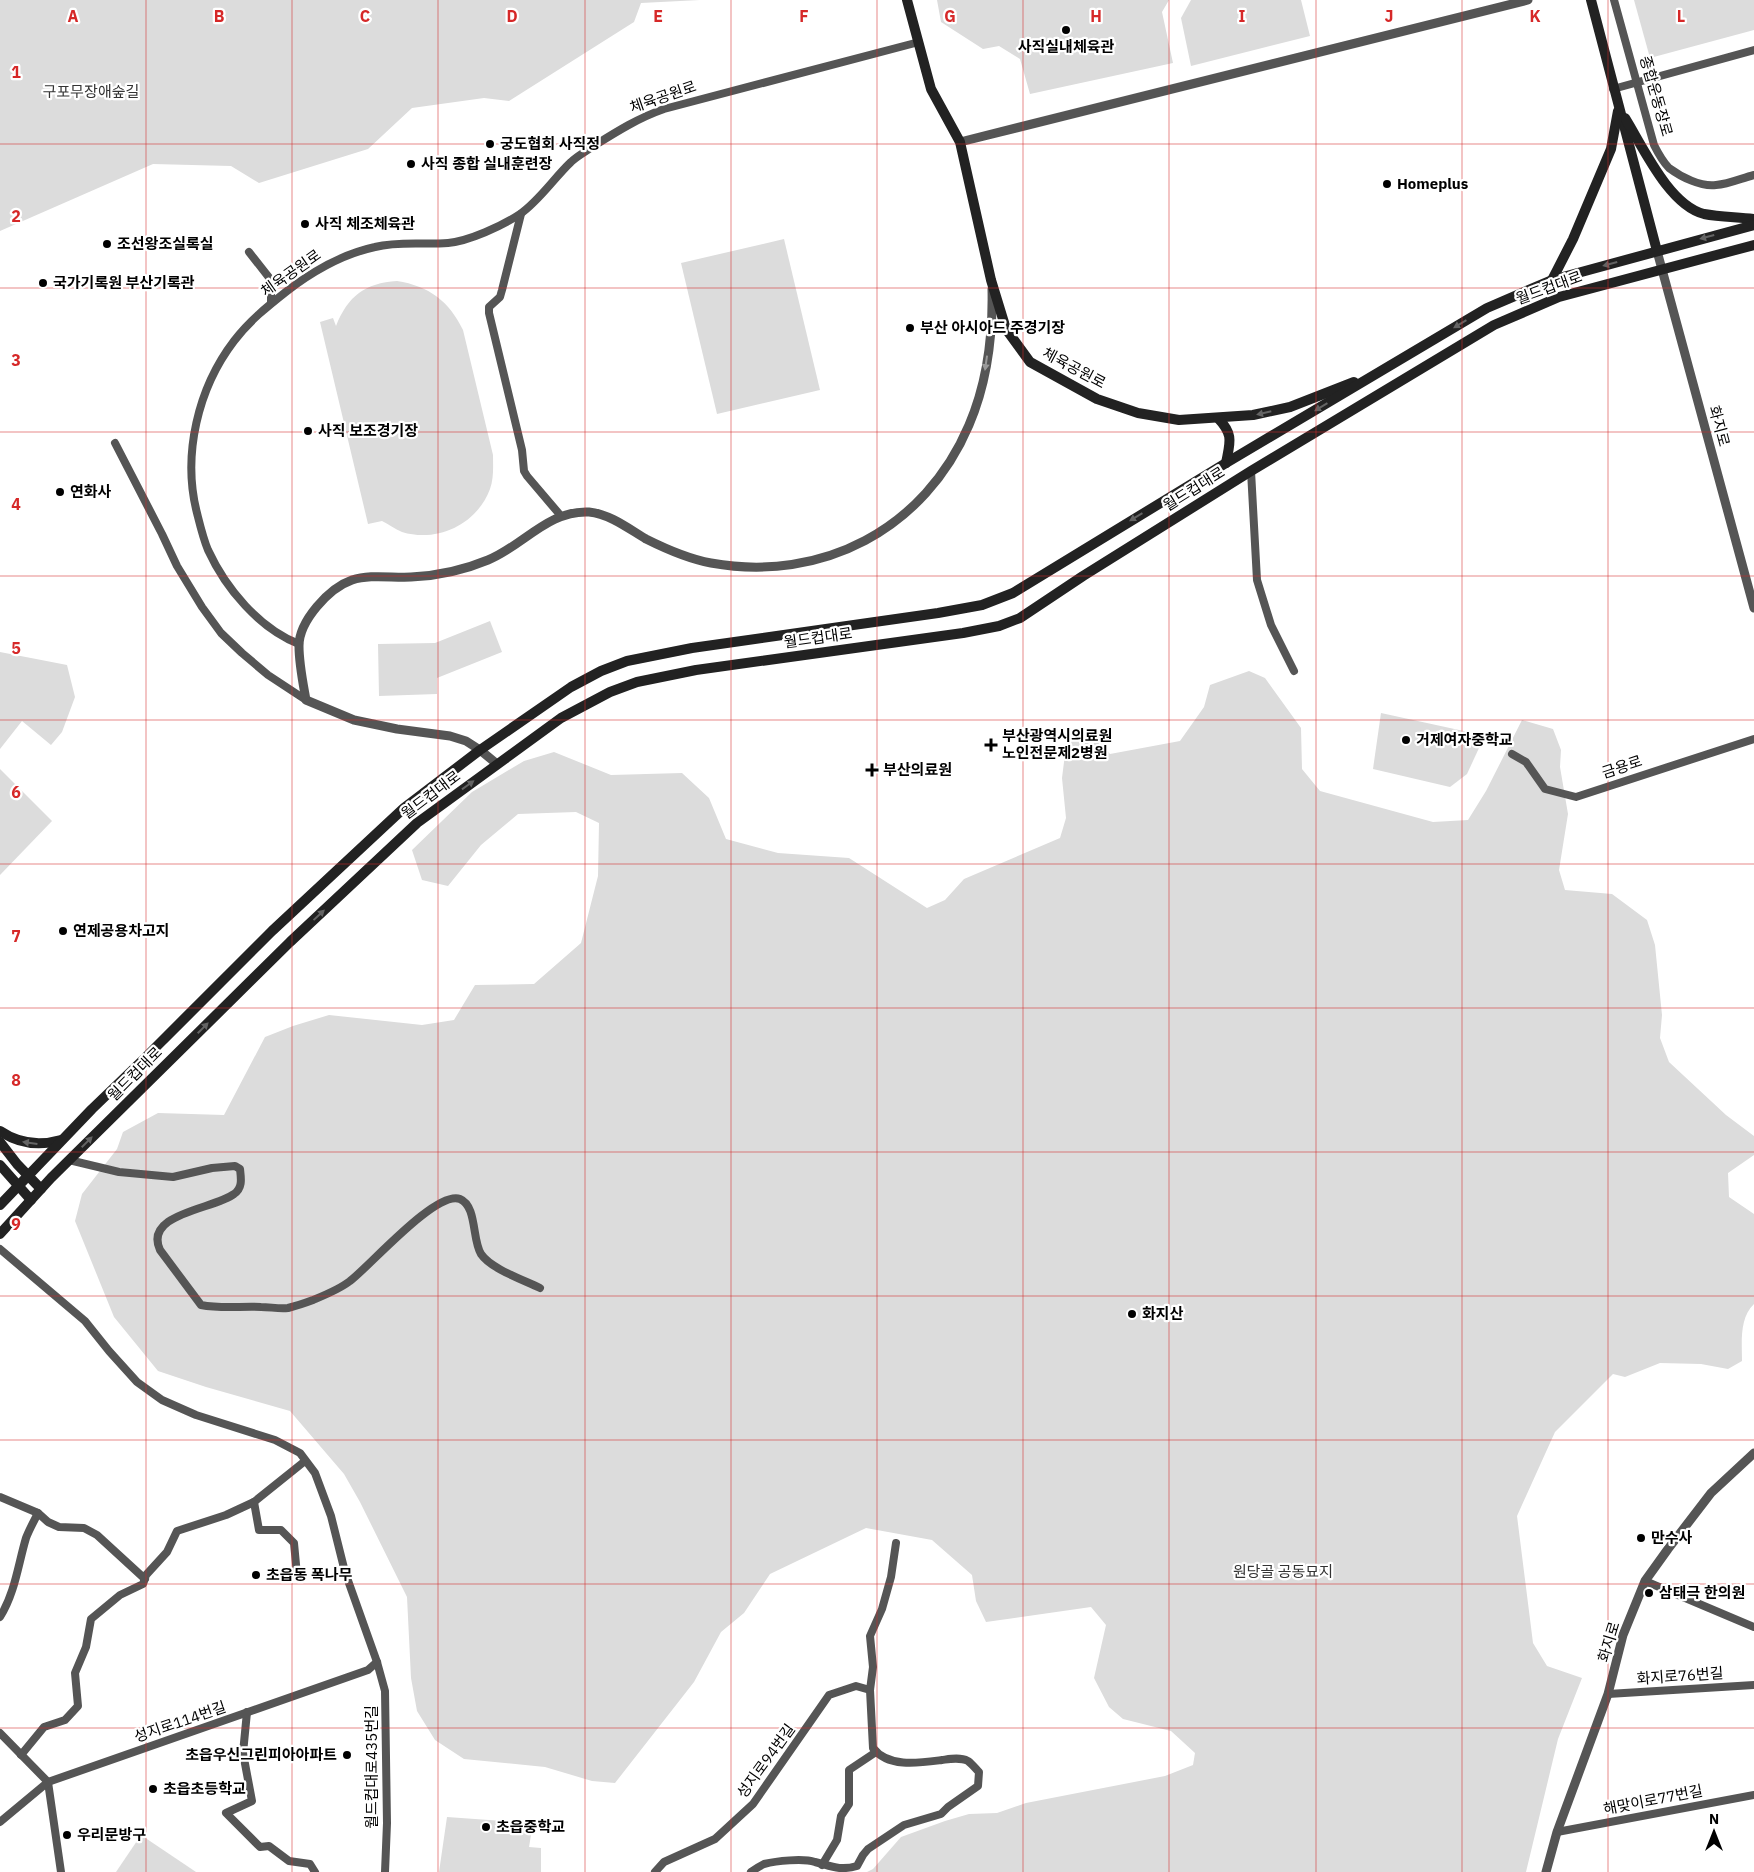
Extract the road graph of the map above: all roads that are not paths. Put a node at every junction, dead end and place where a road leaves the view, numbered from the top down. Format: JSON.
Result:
{"nodes":[{"id":1,"x":907,"y":0,"type":"edge"},
{"id":2,"x":1528,"y":0,"type":"edge"},
{"id":3,"x":1591,"y":0,"type":"edge"},
{"id":4,"x":1614,"y":0,"type":"edge"},
{"id":5,"x":918,"y":42,"type":"junction"},
{"id":6,"x":1754,"y":50,"type":"edge"},
{"id":7,"x":1636,"y":82,"type":"junction"},
{"id":8,"x":1613,"y":89,"type":"junction"},
{"id":9,"x":1618,"y":107,"type":"junction"},
{"id":10,"x":960,"y":142,"type":"junction"},
{"id":11,"x":1754,"y":175,"type":"edge"},
{"id":12,"x":521,"y":214,"type":"junction"},
{"id":13,"x":1754,"y":219,"type":"edge"},
{"id":14,"x":1754,"y":224,"type":"edge"},
{"id":15,"x":1754,"y":245,"type":"edge"},
{"id":16,"x":1658,"y":251,"type":"junction"},
{"id":17,"x":250,"y":252,"type":"dead end"},
{"id":18,"x":1663,"y":270,"type":"junction"},
{"id":19,"x":991,"y":280,"type":"junction"},
{"id":20,"x":1552,"y":280,"type":"junction"},
{"id":21,"x":271,"y":304,"type":"junction"},
{"id":22,"x":1376,"y":374,"type":"junction"},
{"id":23,"x":1218,"y":418,"type":"junction"},
{"id":24,"x":115,"y":443,"type":"dead end"},
{"id":25,"x":1226,"y":463,"type":"junction"},
{"id":26,"x":1251,"y":471,"type":"junction"},
{"id":27,"x":561,"y":516,"type":"junction"},
{"id":28,"x":1754,"y":608,"type":"edge"},
{"id":29,"x":298,"y":644,"type":"junction"},
{"id":30,"x":1294,"y":671,"type":"dead end"},
{"id":31,"x":306,"y":700,"type":"junction"},
{"id":32,"x":1754,"y":739,"type":"edge"},
{"id":33,"x":480,"y":750,"type":"junction"},
{"id":34,"x":1512,"y":754,"type":"dead end"},
{"id":35,"x":498,"y":764,"type":"junction"},
{"id":36,"x":0,"y":1132,"type":"edge"},
{"id":37,"x":61,"y":1140,"type":"junction"},
{"id":38,"x":0,"y":1142,"type":"edge"},
{"id":39,"x":69,"y":1160,"type":"junction"},
{"id":40,"x":0,"y":1165,"type":"edge"},
{"id":41,"x":28,"y":1176,"type":"junction"},
{"id":42,"x":18,"y":1186,"type":"junction"},
{"id":43,"x":41,"y":1189,"type":"junction"},
{"id":44,"x":31,"y":1200,"type":"junction"},
{"id":45,"x":0,"y":1205,"type":"edge"},
{"id":46,"x":0,"y":1234,"type":"edge"},
{"id":47,"x":0,"y":1249,"type":"edge"},
{"id":48,"x":540,"y":1288,"type":"dead end"},
{"id":49,"x":1754,"y":1453,"type":"edge"},
{"id":50,"x":305,"y":1460,"type":"junction"},
{"id":51,"x":0,"y":1497,"type":"edge"},
{"id":52,"x":254,"y":1502,"type":"junction"},
{"id":53,"x":38,"y":1513,"type":"junction"},
{"id":54,"x":896,"y":1543,"type":"dead end"},
{"id":55,"x":297,"y":1575,"type":"dead end"},
{"id":56,"x":145,"y":1579,"type":"junction"},
{"id":57,"x":1645,"y":1581,"type":"junction"},
{"id":58,"x":0,"y":1617,"type":"edge"},
{"id":59,"x":1754,"y":1627,"type":"edge"},
{"id":60,"x":377,"y":1662,"type":"junction"},
{"id":61,"x":1754,"y":1684,"type":"edge"},
{"id":62,"x":870,"y":1690,"type":"junction"},
{"id":63,"x":1608,"y":1694,"type":"junction"},
{"id":64,"x":247,"y":1712,"type":"junction"},
{"id":65,"x":0,"y":1733,"type":"edge"},
{"id":66,"x":876,"y":1752,"type":"junction"},
{"id":67,"x":21,"y":1755,"type":"junction"},
{"id":68,"x":48,"y":1782,"type":"junction"},
{"id":69,"x":1754,"y":1795,"type":"edge"},
{"id":70,"x":0,"y":1822,"type":"edge"},
{"id":71,"x":1557,"y":1832,"type":"junction"},
{"id":72,"x":822,"y":1865,"type":"junction"},
{"id":73,"x":58,"y":1870,"type":"edge"},
{"id":74,"x":315,"y":1872,"type":"edge"},
{"id":75,"x":385,"y":1872,"type":"edge"},
{"id":76,"x":655,"y":1872,"type":"edge"},
{"id":77,"x":751,"y":1872,"type":"edge"},
{"id":78,"x":1546,"y":1872,"type":"edge"}],
"edges":[{"from":1,"to":5,"type":"main road","name":"체육공원로"},
{"from":2,"to":10,"type":"street"},
{"from":3,"to":8,"type":"main road"},
{"from":4,"to":7,"type":"street","name":"종합운동장로"},
{"from":5,"to":10,"type":"main road","name":"체육공원로"},
{"from":5,"to":12,"type":"street","name":"체육공원로"},
{"from":6,"to":7,"type":"street"},
{"from":7,"to":8,"type":"street"},
{"from":7,"to":11,"type":"street","name":"종합운동장로"},
{"from":8,"to":9,"type":"main road"},
{"from":9,"to":13,"type":"main road"},
{"from":9,"to":16,"type":"main road"},
{"from":9,"to":20,"type":"main road"},
{"from":10,"to":19,"type":"main road","name":"체육공원로"},
{"from":12,"to":21,"type":"street","name":"체육공원로"},
{"from":12,"to":27,"type":"street"},
{"from":14,"to":16,"type":"main road","name":"월드컵대로","one_way":true},
{"from":15,"to":18,"type":"main road","name":"월드컵대로"},
{"from":16,"to":18,"type":"street","name":"화지로"},
{"from":16,"to":20,"type":"main road","name":"월드컵대로","one_way":true},
{"from":17,"to":21,"type":"street"},
{"from":18,"to":26,"type":"main road","name":"월드컵대로"},
{"from":18,"to":28,"type":"street","name":"화지로"},
{"from":19,"to":23,"type":"main road","name":"체육공원로"},
{"from":19,"to":27,"type":"street","one_way":true},
{"from":20,"to":22,"type":"main road","name":"월드컵대로","one_way":true},
{"from":21,"to":29,"type":"street","name":"체육공원로"},
{"from":22,"to":23,"type":"main road","name":"체육공원로","one_way":true},
{"from":22,"to":25,"type":"main road","name":"월드컵대로","one_way":true},
{"from":23,"to":25,"type":"main road"},
{"from":24,"to":31,"type":"street"},
{"from":25,"to":33,"type":"main road","name":"월드컵대로","one_way":true},
{"from":26,"to":30,"type":"street"},
{"from":26,"to":35,"type":"main road","name":"월드컵대로"},
{"from":27,"to":29,"type":"street"},
{"from":29,"to":31,"type":"street"},
{"from":31,"to":33,"type":"street"},
{"from":32,"to":34,"type":"street","name":"금용로"},
{"from":33,"to":35,"type":"street"},
{"from":33,"to":37,"type":"main road","name":"월드컵대로"},
{"from":39,"to":35,"type":"main road","name":"월드컵대로","one_way":true},
{"from":37,"to":36,"type":"main road","one_way":true},
{"from":37,"to":41,"type":"main road","name":"월드컵대로"},
{"from":38,"to":41,"type":"main road"},
{"from":39,"to":43,"type":"main road","name":"월드컵대로"},
{"from":39,"to":48,"type":"street"},
{"from":40,"to":42,"type":"main road"},
{"from":41,"to":42,"type":"main road","name":"월드컵대로"},
{"from":41,"to":43,"type":"main road"},
{"from":42,"to":44,"type":"main road"},
{"from":42,"to":45,"type":"main road","name":"월드컵대로"},
{"from":43,"to":44,"type":"main road","name":"월드컵대로"},
{"from":44,"to":46,"type":"main road","name":"월드컵대로"},
{"from":47,"to":50,"type":"street"},
{"from":49,"to":57,"type":"street","name":"화지로"},
{"from":50,"to":52,"type":"street"},
{"from":50,"to":60,"type":"street","name":"월드컵대로435번길"},
{"from":51,"to":53,"type":"street"},
{"from":52,"to":55,"type":"street"},
{"from":52,"to":56,"type":"street"},
{"from":53,"to":56,"type":"street"},
{"from":53,"to":58,"type":"street"},
{"from":54,"to":62,"type":"street"},
{"from":56,"to":67,"type":"street"},
{"from":57,"to":59,"type":"street"},
{"from":57,"to":63,"type":"street","name":"화지로"},
{"from":60,"to":64,"type":"street","name":"성지로114번길"},
{"from":60,"to":75,"type":"street","name":"월드컵대로435번길"},
{"from":61,"to":63,"type":"street","name":"화지로76번길"},
{"from":62,"to":66,"type":"street"},
{"from":62,"to":76,"type":"street","name":"성지로94번길"},
{"from":63,"to":71,"type":"street","name":"화지로"},
{"from":64,"to":68,"type":"street","name":"성지로114번길"},
{"from":64,"to":74,"type":"street"},
{"from":65,"to":67,"type":"street"},
{"from":66,"to":72,"type":"street"},
{"from":66,"to":72,"type":"street"},
{"from":67,"to":68,"type":"street"},
{"from":68,"to":70,"type":"street","name":"성지로114번길"},
{"from":68,"to":73,"type":"street"},
{"from":69,"to":71,"type":"street","name":"해맞이로77번길"},
{"from":71,"to":78,"type":"street","name":"화지로"},
{"from":72,"to":77,"type":"street"}]}
